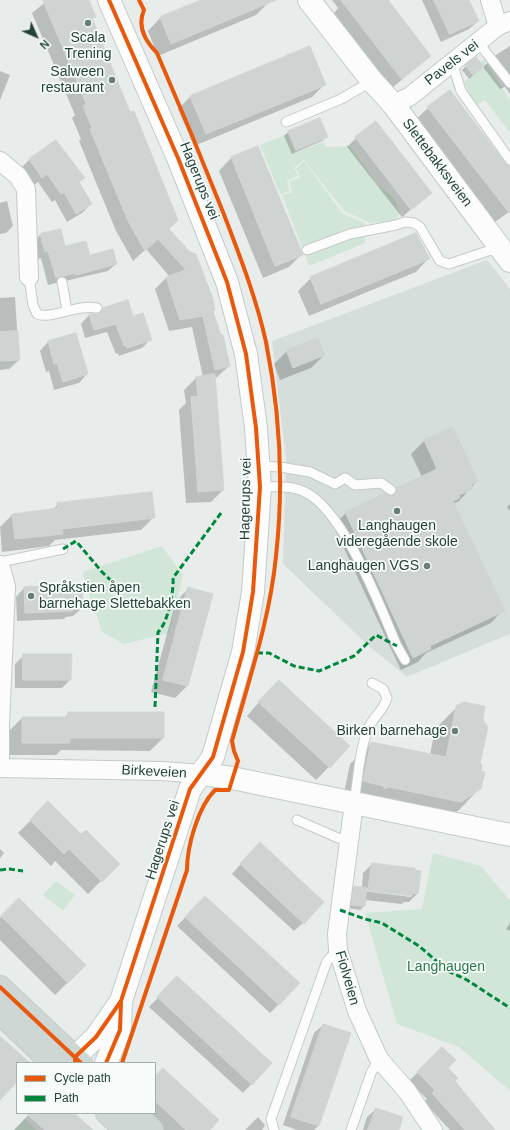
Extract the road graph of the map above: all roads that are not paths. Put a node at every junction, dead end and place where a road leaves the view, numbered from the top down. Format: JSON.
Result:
{"nodes":[{"id":1,"x":309,"y":0,"type":"edge"},
{"id":2,"x":490,"y":0,"type":"edge"},
{"id":3,"x":115,"y":2,"type":"edge"},
{"id":4,"x":504,"y":24,"type":"edge"},
{"id":5,"x":478,"y":42,"type":"junction"},
{"id":6,"x":452,"y":62,"type":"junction"},
{"id":7,"x":372,"y":81,"type":"junction"},
{"id":8,"x":510,"y":83,"type":"edge"},
{"id":9,"x":392,"y":104,"type":"junction"},
{"id":10,"x":286,"y":122,"type":"dead end"},
{"id":11,"x":510,"y":160,"type":"edge"},
{"id":12,"x":0,"y":161,"type":"edge"},
{"id":13,"x":307,"y":250,"type":"dead end"},
{"id":14,"x":505,"y":254,"type":"edge"},
{"id":15,"x":30,"y":277,"type":"joint"},
{"id":16,"x":62,"y":282,"type":"dead end"},
{"id":17,"x":97,"y":308,"type":"dead end"},
{"id":18,"x":67,"y":310,"type":"junction"},
{"id":19,"x":260,"y":476,"type":"junction"},
{"id":20,"x":391,"y":490,"type":"dead end"},
{"id":21,"x":62,"y":549,"type":"dead end"},
{"id":22,"x":0,"y":564,"type":"edge"},
{"id":23,"x":405,"y":660,"type":"dead end"},
{"id":24,"x":372,"y":683,"type":"dead end"},
{"id":25,"x":0,"y":768,"type":"edge"},
{"id":26,"x":202,"y":774,"type":"junction"},
{"id":27,"x":354,"y":803,"type":"junction"},
{"id":28,"x":297,"y":820,"type":"dead end"},
{"id":29,"x":510,"y":835,"type":"edge"},
{"id":30,"x":349,"y":839,"type":"junction"},
{"id":31,"x":338,"y":950,"type":"junction"},
{"id":32,"x":0,"y":987,"type":"edge"},
{"id":33,"x":121,"y":1001,"type":"junction"},
{"id":34,"x":0,"y":1013,"type":"edge"},
{"id":35,"x":379,"y":1059,"type":"junction"},
{"id":36,"x":77,"y":1061,"type":"edge"},
{"id":37,"x":51,"y":1062,"type":"edge"},
{"id":38,"x":106,"y":1062,"type":"edge"},
{"id":39,"x":108,"y":1114,"type":"edge"},
{"id":40,"x":135,"y":1114,"type":"edge"},
{"id":41,"x":126,"y":1130,"type":"edge"},
{"id":42,"x":152,"y":1130,"type":"edge"},
{"id":43,"x":274,"y":1130,"type":"edge"},
{"id":44,"x":351,"y":1130,"type":"edge"},
{"id":45,"x":433,"y":1130,"type":"edge"}],
"edges":[{"from":1,"to":7,"type":"main road","name":"Slettebakksveien"},
{"from":2,"to":4,"type":"street"},
{"from":3,"to":19,"type":"main road","name":"Hagerups vei"},
{"from":4,"to":5,"type":"street","name":"Pavels vei"},
{"from":5,"to":6,"type":"street","name":"Pavels vei"},
{"from":5,"to":8,"type":"lane"},
{"from":6,"to":9,"type":"street","name":"Pavels vei"},
{"from":6,"to":11,"type":"lane"},
{"from":7,"to":9,"type":"main road","name":"Slettebakksveien"},
{"from":7,"to":10,"type":"lane"},
{"from":9,"to":14,"type":"main road","name":"Slettebakksveien"},
{"from":12,"to":15,"type":"street"},
{"from":13,"to":14,"type":"lane","name":"Slettebakksveien"},
{"from":15,"to":18,"type":"lane"},
{"from":16,"to":18,"type":"lane"},
{"from":17,"to":18,"type":"lane"},
{"from":19,"to":20,"type":"lane"},
{"from":19,"to":23,"type":"lane","name":"Hagerups vei"},
{"from":19,"to":26,"type":"main road","name":"Hagerups vei"},
{"from":21,"to":22,"type":"lane"},
{"from":22,"to":25,"type":"street"},
{"from":24,"to":27,"type":"lane"},
{"from":25,"to":26,"type":"street","name":"Birkeveien"},
{"from":26,"to":27,"type":"main road","name":"Birkeveien"},
{"from":26,"to":33,"type":"main road","name":"Hagerups vei"},
{"from":27,"to":29,"type":"main road","name":"Birkeveien"},
{"from":27,"to":30,"type":"street","name":"Fiolveien"},
{"from":28,"to":30,"type":"lane"},
{"from":30,"to":31,"type":"street","name":"Fiolveien"},
{"from":31,"to":35,"type":"street","name":"Fiolveien"},
{"from":31,"to":43,"type":"lane"},
{"from":32,"to":36,"type":"main road"},
{"from":33,"to":36,"type":"main road","name":"Hagerups vei"},
{"from":33,"to":38,"type":"main road","name":"Hagerups vei"},
{"from":34,"to":37,"type":"main road"},
{"from":35,"to":44,"type":"lane"},
{"from":35,"to":45,"type":"street","name":"Fiolveien"},
{"from":39,"to":41,"type":"main road"},
{"from":40,"to":42,"type":"main road"}]}
